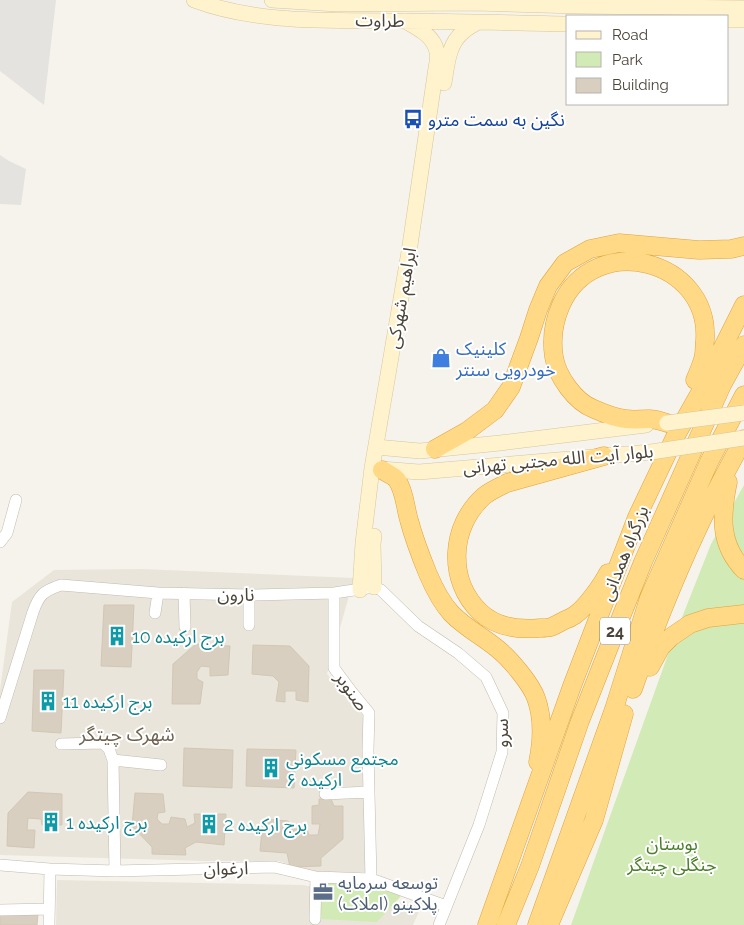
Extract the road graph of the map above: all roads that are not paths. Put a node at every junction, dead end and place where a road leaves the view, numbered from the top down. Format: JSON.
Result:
{"nodes":[{"id":1,"x":194,"y":0,"type":"edge"},
{"id":2,"x":272,"y":0,"type":"edge"},
{"id":3,"x":329,"y":2,"type":"edge"},
{"id":4,"x":437,"y":2,"type":"edge"},
{"id":5,"x":672,"y":4,"type":"edge"},
{"id":6,"x":744,"y":8,"type":"edge"},
{"id":7,"x":576,"y":11,"type":"edge"},
{"id":8,"x":336,"y":20,"type":"junction"},
{"id":9,"x":729,"y":20,"type":"edge"},
{"id":10,"x":744,"y":20,"type":"edge"},
{"id":11,"x":406,"y":21,"type":"junction"},
{"id":12,"x":476,"y":23,"type":"junction"},
{"id":13,"x":566,"y":24,"type":"edge"},
{"id":14,"x":744,"y":246,"type":"edge"},
{"id":15,"x":744,"y":305,"type":"edge"},
{"id":16,"x":744,"y":345,"type":"edge"},
{"id":17,"x":744,"y":395,"type":"edge"},
{"id":18,"x":744,"y":413,"type":"edge"},
{"id":19,"x":671,"y":430,"type":"junction"},
{"id":20,"x":744,"y":438,"type":"edge"},
{"id":21,"x":380,"y":448,"type":"junction"},
{"id":22,"x":435,"y":449,"type":"junction"},
{"id":23,"x":404,"y":450,"type":"junction"},
{"id":24,"x":604,"y":456,"type":"junction"},
{"id":25,"x":733,"y":458,"type":"junction"},
{"id":26,"x":377,"y":469,"type":"junction"},
{"id":27,"x":402,"y":471,"type":"junction"},
{"id":28,"x":16,"y":500,"type":"dead end"},
{"id":29,"x":637,"y":517,"type":"junction"},
{"id":30,"x":0,"y":542,"type":"edge"},
{"id":31,"x":744,"y":570,"type":"edge"},
{"id":32,"x":367,"y":588,"type":"junction"},
{"id":33,"x":158,"y":593,"type":"junction"},
{"id":34,"x":184,"y":593,"type":"junction"},
{"id":35,"x":334,"y":593,"type":"junction"},
{"id":36,"x":249,"y":595,"type":"junction"},
{"id":37,"x":155,"y":613,"type":"dead end"},
{"id":38,"x":744,"y":614,"type":"edge"},
{"id":39,"x":249,"y":625,"type":"dead end"},
{"id":40,"x":185,"y":627,"type":"dead end"},
{"id":41,"x":626,"y":708,"type":"junction"},
{"id":42,"x":0,"y":718,"type":"edge"},
{"id":43,"x":61,"y":744,"type":"dead end"},
{"id":44,"x":113,"y":760,"type":"junction"},
{"id":45,"x":161,"y":765,"type":"dead end"},
{"id":46,"x":369,"y":792,"type":"junction"},
{"id":47,"x":325,"y":794,"type":"dead end"},
{"id":48,"x":526,"y":814,"type":"junction"},
{"id":49,"x":0,"y":865,"type":"edge"},
{"id":50,"x":50,"y":869,"type":"junction"},
{"id":51,"x":115,"y":871,"type":"junction"},
{"id":52,"x":316,"y":877,"type":"junction"},
{"id":53,"x":371,"y":879,"type":"junction"},
{"id":54,"x":446,"y":906,"type":"junction"},
{"id":55,"x":49,"y":909,"type":"junction"},
{"id":56,"x":0,"y":910,"type":"edge"},
{"id":57,"x":315,"y":919,"type":"dead end"},
{"id":58,"x":49,"y":925,"type":"edge"},
{"id":59,"x":439,"y":925,"type":"edge"},
{"id":60,"x":487,"y":925,"type":"edge"},
{"id":61,"x":506,"y":925,"type":"edge"},
{"id":62,"x":537,"y":925,"type":"edge"},
{"id":63,"x":549,"y":925,"type":"edge"}],
"edges":[{"from":1,"to":8,"type":"main road","name":"طراوت"},
{"from":2,"to":3,"type":"main road","name":"طراوت"},
{"from":3,"to":4,"type":"main road","name":"طراوت"},
{"from":3,"to":8,"type":"main road"},
{"from":4,"to":7,"type":"main road","name":"طراوت"},
{"from":5,"to":6,"type":"main road","name":"طراوت"},
{"from":5,"to":7,"type":"main road","name":"طراوت"},
{"from":8,"to":11,"type":"main road","name":"طراوت"},
{"from":9,"to":10,"type":"main road"},
{"from":11,"to":12,"type":"main road","name":"طراوت"},
{"from":11,"to":21,"type":"main road","name":"ابراهیم شهرکی"},
{"from":12,"to":13,"type":"main road","name":"طراوت"},
{"from":12,"to":21,"type":"main road","name":"ابراهیم شهرکی"},
{"from":14,"to":22,"type":"highway"},
{"from":15,"to":19,"type":"highway","name":"بزرگراه همدانی"},
{"from":16,"to":61,"type":"highway","name":"بزرگراه همدانی","number":"24"},
{"from":17,"to":62,"type":"highway","number":"24"},
{"from":18,"to":19,"type":"main road","name":"بلوار آیت الله مجتبی تهرانی","bridge":true},
{"from":19,"to":19,"type":"highway"},
{"from":19,"to":22,"type":"main road","name":"بلوار آیت الله مجتبی تهرانی"},
{"from":19,"to":29,"type":"highway","name":"بزرگراه همدانی"},
{"from":20,"to":24,"type":"main road","name":"بلوار آیت الله مجتبی تهرانی","bridge":true},
{"from":20,"to":25,"type":"highway"},
{"from":21,"to":23,"type":"main road","name":"بلوار آیت الله مجتبی تهرانی"},
{"from":21,"to":26,"type":"main road","name":"ابراهیم شهرکی"},
{"from":22,"to":23,"type":"main road","name":"بلوار آیت الله مجتبی تهرانی"},
{"from":23,"to":27,"type":"main road"},
{"from":24,"to":27,"type":"main road","name":"بلوار آیت الله مجتبی تهرانی"},
{"from":24,"to":29,"type":"highway"},
{"from":25,"to":31,"type":"highway"},
{"from":25,"to":41,"type":"highway"},
{"from":26,"to":27,"type":"main road","name":"بلوار آیت الله مجتبی تهرانی"},
{"from":26,"to":32,"type":"main road","name":"ابراهیم شهرکی"},
{"from":26,"to":48,"type":"highway"},
{"from":28,"to":30,"type":"street"},
{"from":29,"to":48,"type":"highway","name":"بزرگراه همدانی"},
{"from":32,"to":35,"type":"street","name":"نارون"},
{"from":32,"to":54,"type":"street","name":"سرو"},
{"from":33,"to":34,"type":"street","name":"نارون"},
{"from":33,"to":37,"type":"street"},
{"from":33,"to":42,"type":"street","name":"نارون"},
{"from":34,"to":36,"type":"street","name":"نارون"},
{"from":34,"to":40,"type":"street"},
{"from":35,"to":36,"type":"street","name":"نارون"},
{"from":35,"to":46,"type":"street","name":"صنوبر"},
{"from":36,"to":39,"type":"street"},
{"from":38,"to":41,"type":"highway"},
{"from":41,"to":63,"type":"highway"},
{"from":43,"to":44,"type":"street"},
{"from":44,"to":45,"type":"street"},
{"from":44,"to":51,"type":"street"},
{"from":46,"to":47,"type":"street"},
{"from":46,"to":53,"type":"street","name":"صنوبر"},
{"from":48,"to":60,"type":"highway","name":"بزرگراه همدانی"},
{"from":49,"to":50,"type":"street","name":"ارغوان"},
{"from":50,"to":51,"type":"street","name":"ارغوان"},
{"from":50,"to":55,"type":"street"},
{"from":51,"to":52,"type":"street","name":"ارغوان"},
{"from":52,"to":53,"type":"street","name":"ارغوان"},
{"from":52,"to":57,"type":"street"},
{"from":53,"to":54,"type":"street","name":"ارغوان"},
{"from":54,"to":59,"type":"street","name":"سرو"},
{"from":55,"to":56,"type":"street"},
{"from":55,"to":58,"type":"street"}]}
